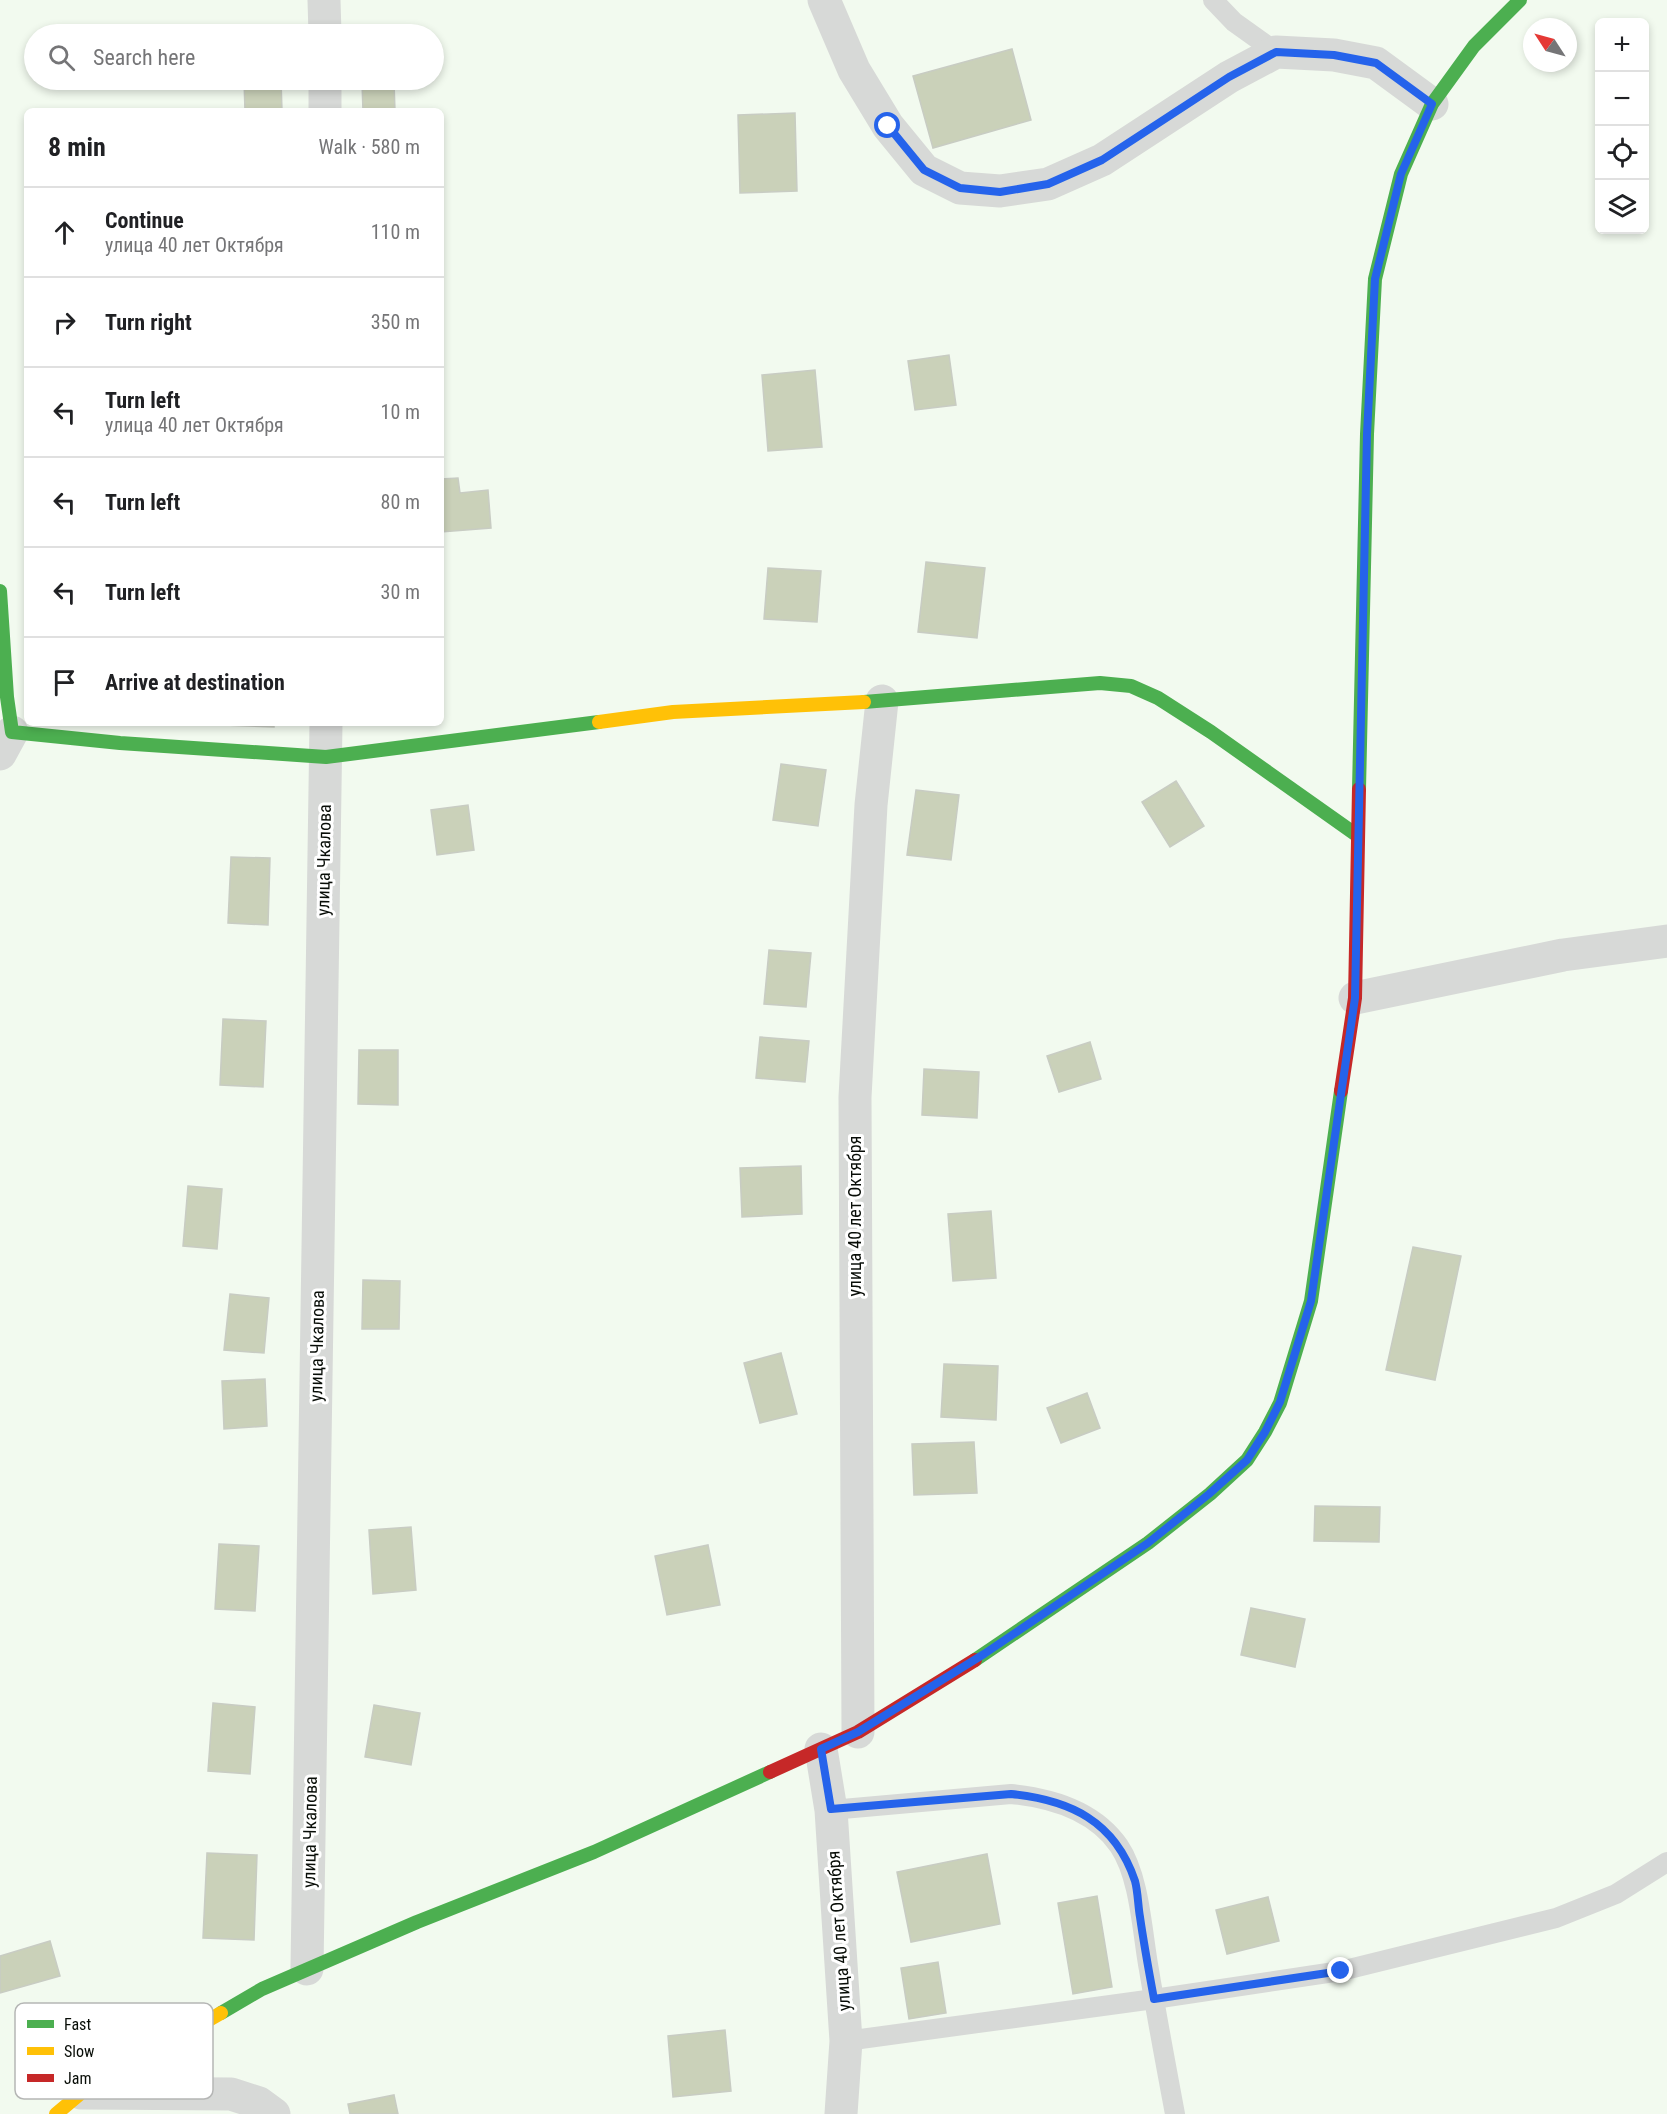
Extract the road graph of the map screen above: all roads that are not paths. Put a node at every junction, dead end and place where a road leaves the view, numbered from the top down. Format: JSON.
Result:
{"nodes":[{"id":1,"x":324,"y":0,"type":"edge"},
{"id":2,"x":824,"y":0,"type":"edge"},
{"id":3,"x":1214,"y":0,"type":"edge"},
{"id":4,"x":1520,"y":0,"type":"edge"},
{"id":5,"x":325,"y":24,"type":"edge"},
{"id":6,"x":1276,"y":52,"type":"junction"},
{"id":7,"x":325,"y":90,"type":"edge"},
{"id":8,"x":1432,"y":104,"type":"junction"},
{"id":9,"x":325,"y":108,"type":"edge"},
{"id":10,"x":0,"y":591,"type":"edge"},
{"id":11,"x":882,"y":701,"type":"junction"},
{"id":12,"x":326,"y":726,"type":"edge"},
{"id":13,"x":6,"y":743,"type":"edge"},
{"id":14,"x":326,"y":757,"type":"junction"},
{"id":15,"x":1358,"y":836,"type":"junction"},
{"id":16,"x":1667,"y":941,"type":"edge"},
{"id":17,"x":1355,"y":998,"type":"junction"},
{"id":18,"x":858,"y":1732,"type":"junction"},
{"id":19,"x":821,"y":1749,"type":"junction"},
{"id":20,"x":831,"y":1809,"type":"junction"},
{"id":21,"x":1667,"y":1862,"type":"edge"},
{"id":22,"x":308,"y":1969,"type":"junction"},
{"id":23,"x":1154,"y":1999,"type":"junction"},
{"id":24,"x":213,"y":2017,"type":"edge"},
{"id":25,"x":846,"y":2041,"type":"junction"},
{"id":26,"x":213,"y":2094,"type":"edge"},
{"id":27,"x":74,"y":2099,"type":"edge"},
{"id":28,"x":56,"y":2114,"type":"edge"},
{"id":29,"x":274,"y":2114,"type":"edge"},
{"id":30,"x":841,"y":2114,"type":"edge"},
{"id":31,"x":1175,"y":2114,"type":"edge"}],
"edges":[{"from":1,"to":5,"type":"street"},
{"from":2,"to":6,"type":"street"},
{"from":3,"to":6,"type":"lane"},
{"from":4,"to":8,"type":"street"},
{"from":6,"to":8,"type":"street"},
{"from":7,"to":9,"type":"street"},
{"from":8,"to":15,"type":"street"},
{"from":10,"to":13,"type":"street"},
{"from":11,"to":14,"type":"street"},
{"from":11,"to":15,"type":"street"},
{"from":11,"to":18,"type":"street","name":"улица 40 лет Октября"},
{"from":12,"to":14,"type":"street","name":"улица Чкалова"},
{"from":13,"to":14,"type":"street"},
{"from":14,"to":22,"type":"street","name":"улица Чкалова"},
{"from":15,"to":17,"type":"street"},
{"from":16,"to":17,"type":"street"},
{"from":17,"to":18,"type":"street"},
{"from":18,"to":19,"type":"street"},
{"from":19,"to":20,"type":"street","name":"улица 40 лет Октября"},
{"from":19,"to":22,"type":"street"},
{"from":20,"to":23,"type":"lane"},
{"from":20,"to":25,"type":"street","name":"улица 40 лет Октября"},
{"from":21,"to":23,"type":"lane"},
{"from":22,"to":24,"type":"street"},
{"from":23,"to":25,"type":"lane"},
{"from":23,"to":31,"type":"lane"},
{"from":25,"to":30,"type":"street","name":"улица 40 лет Октября"},
{"from":26,"to":29,"type":"street"},
{"from":27,"to":28,"type":"street"}]}
